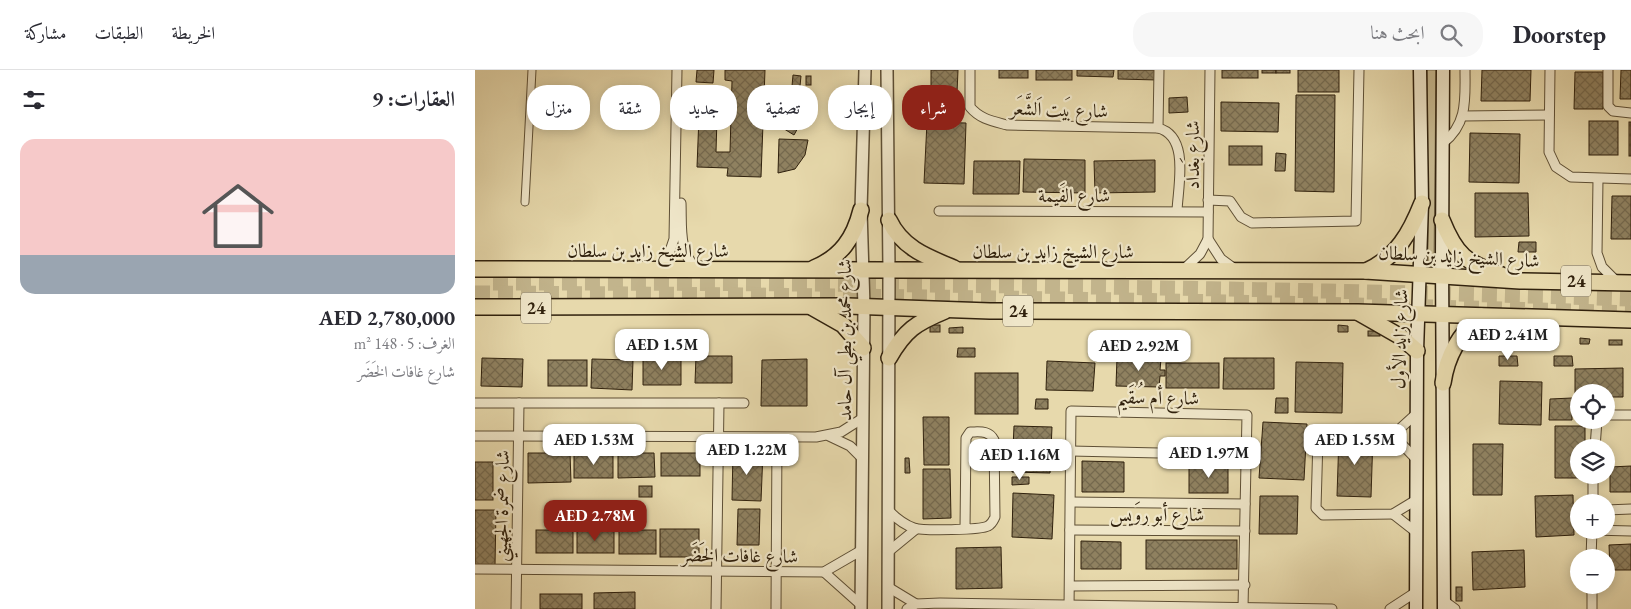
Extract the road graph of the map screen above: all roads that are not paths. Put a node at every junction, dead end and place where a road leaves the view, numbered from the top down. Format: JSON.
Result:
{"nodes":[{"id":1,"x":531,"y":70,"type":"edge"},
{"id":2,"x":677,"y":70,"type":"edge"},
{"id":3,"x":865,"y":70,"type":"edge"},
{"id":4,"x":887,"y":70,"type":"edge"},
{"id":5,"x":970,"y":70,"type":"edge"},
{"id":6,"x":1159,"y":70,"type":"edge"},
{"id":7,"x":1209,"y":70,"type":"edge"},
{"id":8,"x":1359,"y":70,"type":"edge"},
{"id":9,"x":1420,"y":70,"type":"edge"},
{"id":10,"x":1443,"y":70,"type":"edge"},
{"id":11,"x":1465,"y":70,"type":"edge"},
{"id":12,"x":1550,"y":70,"type":"edge"},
{"id":13,"x":1608,"y":70,"type":"edge"},
{"id":14,"x":1631,"y":113,"type":"edge"},
{"id":15,"x":1463,"y":116,"type":"junction"},
{"id":16,"x":1549,"y":116,"type":"junction"},
{"id":17,"x":1158,"y":128,"type":"junction"},
{"id":18,"x":1443,"y":143,"type":"junction"},
{"id":19,"x":1598,"y":179,"type":"junction"},
{"id":20,"x":1631,"y":180,"type":"edge"},
{"id":21,"x":1208,"y":200,"type":"junction"},
{"id":22,"x":525,"y":202,"type":"dead end"},
{"id":23,"x":681,"y":203,"type":"dead end"},
{"id":24,"x":1422,"y":203,"type":"junction"},
{"id":25,"x":861,"y":210,"type":"junction"},
{"id":26,"x":939,"y":210,"type":"dead end"},
{"id":27,"x":1177,"y":211,"type":"junction"},
{"id":28,"x":1208,"y":212,"type":"junction"},
{"id":29,"x":889,"y":220,"type":"junction"},
{"id":30,"x":1442,"y":220,"type":"junction"},
{"id":31,"x":1208,"y":239,"type":"junction"},
{"id":32,"x":475,"y":269,"type":"edge"},
{"id":33,"x":654,"y":270,"type":"junction"},
{"id":34,"x":699,"y":270,"type":"junction"},
{"id":35,"x":889,"y":270,"type":"junction"},
{"id":36,"x":960,"y":270,"type":"junction"},
{"id":37,"x":809,"y":271,"type":"junction"},
{"id":38,"x":862,"y":271,"type":"junction"},
{"id":39,"x":1365,"y":271,"type":"junction"},
{"id":40,"x":1179,"y":272,"type":"junction"},
{"id":41,"x":1240,"y":272,"type":"junction"},
{"id":42,"x":1420,"y":275,"type":"junction"},
{"id":43,"x":1442,"y":276,"type":"junction"},
{"id":44,"x":1520,"y":281,"type":"junction"},
{"id":45,"x":1624,"y":283,"type":"edge"},
{"id":46,"x":809,"y":306,"type":"junction"},
{"id":47,"x":475,"y":307,"type":"edge"},
{"id":48,"x":864,"y":307,"type":"junction"},
{"id":49,"x":889,"y":307,"type":"junction"},
{"id":50,"x":949,"y":310,"type":"junction"},
{"id":51,"x":1358,"y":312,"type":"junction"},
{"id":52,"x":1419,"y":314,"type":"junction"},
{"id":53,"x":1443,"y":315,"type":"junction"},
{"id":54,"x":1481,"y":316,"type":"junction"},
{"id":55,"x":1631,"y":320,"type":"edge"},
{"id":56,"x":863,"y":348,"type":"junction"},
{"id":57,"x":1417,"y":351,"type":"junction"},
{"id":58,"x":889,"y":358,"type":"junction"},
{"id":59,"x":1443,"y":383,"type":"junction"},
{"id":60,"x":475,"y":403,"type":"edge"},
{"id":61,"x":519,"y":403,"type":"junction"},
{"id":62,"x":719,"y":403,"type":"junction"},
{"id":63,"x":744,"y":403,"type":"dead end"},
{"id":64,"x":1416,"y":414,"type":"junction"},
{"id":65,"x":1615,"y":414,"type":"edge"},
{"id":66,"x":1631,"y":415,"type":"edge"},
{"id":67,"x":863,"y":418,"type":"junction"},
{"id":68,"x":1393,"y":434,"type":"junction"},
{"id":69,"x":475,"y":436,"type":"edge"},
{"id":70,"x":519,"y":436,"type":"junction"},
{"id":71,"x":829,"y":436,"type":"junction"},
{"id":72,"x":718,"y":437,"type":"junction"},
{"id":73,"x":777,"y":438,"type":"junction"},
{"id":74,"x":1071,"y":451,"type":"junction"},
{"id":75,"x":1247,"y":455,"type":"junction"},
{"id":76,"x":862,"y":458,"type":"junction"},
{"id":77,"x":1416,"y":459,"type":"junction"},
{"id":78,"x":1416,"y":500,"type":"junction"},
{"id":79,"x":1071,"y":502,"type":"junction"},
{"id":80,"x":1245,"y":504,"type":"junction"},
{"id":81,"x":1615,"y":510,"type":"edge"},
{"id":82,"x":1631,"y":510,"type":"edge"},
{"id":83,"x":889,"y":511,"type":"junction"},
{"id":84,"x":1393,"y":514,"type":"junction"},
{"id":85,"x":916,"y":529,"type":"junction"},
{"id":86,"x":965,"y":529,"type":"junction"},
{"id":87,"x":1070,"y":530,"type":"junction"},
{"id":88,"x":1245,"y":530,"type":"junction"},
{"id":89,"x":1615,"y":531,"type":"edge"},
{"id":90,"x":1631,"y":531,"type":"edge"},
{"id":91,"x":1416,"y":532,"type":"junction"},
{"id":92,"x":862,"y":550,"type":"junction"},
{"id":93,"x":888,"y":552,"type":"junction"},
{"id":94,"x":475,"y":569,"type":"edge"},
{"id":95,"x":517,"y":570,"type":"junction"},
{"id":96,"x":716,"y":571,"type":"junction"},
{"id":97,"x":825,"y":572,"type":"junction"},
{"id":98,"x":776,"y":573,"type":"junction"},
{"id":99,"x":1245,"y":585,"type":"junction"},
{"id":100,"x":1070,"y":586,"type":"junction"},
{"id":101,"x":888,"y":587,"type":"junction"},
{"id":102,"x":1416,"y":592,"type":"junction"},
{"id":103,"x":1591,"y":594,"type":"edge"},
{"id":104,"x":916,"y":604,"type":"junction"},
{"id":105,"x":1444,"y":605,"type":"edge"},
{"id":106,"x":861,"y":607,"type":"edge"},
{"id":107,"x":984,"y":607,"type":"edge"},
{"id":108,"x":1069,"y":608,"type":"edge"},
{"id":109,"x":1243,"y":608,"type":"edge"},
{"id":110,"x":516,"y":609,"type":"edge"},
{"id":111,"x":716,"y":609,"type":"edge"},
{"id":112,"x":776,"y":609,"type":"edge"},
{"id":113,"x":888,"y":609,"type":"edge"},
{"id":114,"x":907,"y":609,"type":"edge"},
{"id":115,"x":1332,"y":609,"type":"edge"},
{"id":116,"x":1390,"y":609,"type":"edge"},
{"id":117,"x":1416,"y":609,"type":"edge"},
{"id":118,"x":1455,"y":609,"type":"edge"},
{"id":119,"x":1592,"y":609,"type":"edge"}],
"edges":[{"from":1,"to":22,"type":"street"},
{"from":2,"to":33,"type":"street"},
{"from":3,"to":25,"type":"street","name":"شارع محمد بن بطي آل حامد"},
{"from":4,"to":29,"type":"street"},
{"from":5,"to":17,"type":"street","name":"شارع بَيت اَلشَّعَر"},
{"from":6,"to":17,"type":"street"},
{"from":7,"to":21,"type":"street","name":"شارع بَغداد"},
{"from":8,"to":21,"type":"street"},
{"from":9,"to":24,"type":"main road","name":"شارع زايد الأول"},
{"from":10,"to":18,"type":"main road"},
{"from":11,"to":15,"type":"street"},
{"from":12,"to":16,"type":"street"},
{"from":13,"to":14,"type":"street"},
{"from":15,"to":16,"type":"street"},
{"from":15,"to":18,"type":"street"},
{"from":16,"to":19,"type":"street"},
{"from":17,"to":27,"type":"street"},
{"from":18,"to":30,"type":"main road"},
{"from":19,"to":20,"type":"street"},
{"from":19,"to":45,"type":"street"},
{"from":21,"to":28,"type":"street","name":"شارع بَغداد"},
{"from":23,"to":34,"type":"street"},
{"from":24,"to":39,"type":"main road"},
{"from":24,"to":42,"type":"main road","name":"شارع زايد الأول"},
{"from":25,"to":37,"type":"main road"},
{"from":25,"to":38,"type":"street","name":"شارع محمد بن بطي آل حامد"},
{"from":26,"to":27,"type":"street","name":"شارع الفَيمة"},
{"from":27,"to":28,"type":"street","name":"شارع الفَيمة"},
{"from":28,"to":31,"type":"street","name":"شارع بَغداد"},
{"from":29,"to":35,"type":"street"},
{"from":29,"to":36,"type":"main road"},
{"from":30,"to":43,"type":"main road"},
{"from":30,"to":44,"type":"main road"},
{"from":31,"to":40,"type":"street"},
{"from":31,"to":41,"type":"street"},
{"from":32,"to":33,"type":"main road","name":"شارع الشيخ زايد بن سلطان","number":"24"},
{"from":33,"to":34,"type":"main road","name":"شارع الشيخ زايد بن سلطان","number":"24"},
{"from":34,"to":37,"type":"main road","name":"شارع الشيخ زايد بن سلطان","number":"24"},
{"from":35,"to":36,"type":"main road","name":"شارع الشيخ زايد بن سلطان","number":"24"},
{"from":35,"to":38,"type":"main road","name":"شارع الشيخ زايد بن سلطان","number":"24"},
{"from":35,"to":49,"type":"street"},
{"from":36,"to":40,"type":"main road","name":"شارع الشيخ زايد بن سلطان","number":"24"},
{"from":37,"to":38,"type":"main road","name":"شارع الشيخ زايد بن سلطان","number":"24"},
{"from":38,"to":48,"type":"street","name":"شارع محمد بن بطي آل حامد"},
{"from":39,"to":41,"type":"main road","name":"شارع الشيخ زايد بن سلطان","number":"24"},
{"from":39,"to":42,"type":"main road","name":"شارع الشيخ زايد بن سلطان","number":"24"},
{"from":40,"to":41,"type":"main road","name":"شارع الشيخ زايد بن سلطان","number":"24"},
{"from":42,"to":43,"type":"main road","name":"شارع الشيخ زايد بن سلطان","number":"24"},
{"from":42,"to":52,"type":"main road","name":"شارع زايد الأول"},
{"from":43,"to":44,"type":"main road","name":"شارع الشيخ زايد بن سلطان","number":"24"},
{"from":43,"to":53,"type":"main road"},
{"from":44,"to":45,"type":"main road","name":"شارع الشيخ زايد بن سلطان","number":"24"},
{"from":46,"to":47,"type":"main road","number":"24"},
{"from":46,"to":48,"type":"main road","number":"24"},
{"from":46,"to":56,"type":"main road"},
{"from":48,"to":49,"type":"main road","number":"24"},
{"from":48,"to":56,"type":"street","name":"شارع محمد بن بطي آل حامد"},
{"from":49,"to":50,"type":"main road","number":"24"},
{"from":49,"to":58,"type":"street"},
{"from":50,"to":51,"type":"main road","number":"24"},
{"from":50,"to":58,"type":"main road"},
{"from":51,"to":52,"type":"main road","number":"24"},
{"from":51,"to":57,"type":"main road"},
{"from":52,"to":53,"type":"main road","number":"24"},
{"from":52,"to":57,"type":"main road","name":"شارع زايد الأول"},
{"from":53,"to":54,"type":"main road","number":"24"},
{"from":53,"to":59,"type":"main road"},
{"from":54,"to":55,"type":"main road","number":"24"},
{"from":54,"to":59,"type":"main road"},
{"from":56,"to":67,"type":"street","name":"شارع محمد بن بطي آل حامد"},
{"from":57,"to":64,"type":"main road","name":"شارع زايد الأول"},
{"from":58,"to":83,"type":"street"},
{"from":59,"to":105,"type":"main road"},
{"from":60,"to":61,"type":"street"},
{"from":61,"to":62,"type":"street"},
{"from":61,"to":70,"type":"street","name":"شارع ضمرة الجهيني"},
{"from":62,"to":63,"type":"street"},
{"from":62,"to":72,"type":"street"},
{"from":64,"to":68,"type":"street"},
{"from":64,"to":77,"type":"main road","name":"شارع زايد الأول"},
{"from":65,"to":66,"type":"street"},
{"from":67,"to":71,"type":"street"},
{"from":67,"to":76,"type":"street","name":"شارع محمد بن بطي آل حامد"},
{"from":68,"to":77,"type":"street"},
{"from":68,"to":84,"type":"street"},
{"from":69,"to":70,"type":"street"},
{"from":70,"to":72,"type":"street"},
{"from":70,"to":95,"type":"street","name":"شارع ضمرة الجهيني"},
{"from":71,"to":73,"type":"street"},
{"from":71,"to":76,"type":"street"},
{"from":72,"to":73,"type":"street"},
{"from":72,"to":96,"type":"street"},
{"from":73,"to":98,"type":"street"},
{"from":74,"to":75,"type":"street"},
{"from":74,"to":75,"type":"street","name":"شارع أم سُقَيم"},
{"from":74,"to":79,"type":"street","name":"شارع أم سُقَيم"},
{"from":75,"to":80,"type":"street","name":"شارع أم سُقَيم"},
{"from":76,"to":92,"type":"street","name":"شارع محمد بن بطي آل حامد"},
{"from":77,"to":78,"type":"main road","name":"شارع زايد الأول"},
{"from":78,"to":84,"type":"street"},
{"from":78,"to":91,"type":"main road","name":"شارع زايد الأول"},
{"from":79,"to":80,"type":"street"},
{"from":79,"to":87,"type":"street","name":"شارع أم سُقَيم"},
{"from":80,"to":88,"type":"street","name":"شارع أم سُقَيم"},
{"from":81,"to":82,"type":"street"},
{"from":83,"to":85,"type":"street"},
{"from":83,"to":93,"type":"street"},
{"from":84,"to":91,"type":"street"},
{"from":85,"to":86,"type":"street"},
{"from":85,"to":93,"type":"street"},
{"from":86,"to":86,"type":"street"},
{"from":87,"to":88,"type":"street","name":"شارع أبو روَيس"},
{"from":87,"to":100,"type":"street","name":"شارع أم سُقَيم"},
{"from":88,"to":99,"type":"street","name":"شارع أم سُقَيم"},
{"from":89,"to":90,"type":"street"},
{"from":91,"to":102,"type":"main road","name":"شارع زايد الأول"},
{"from":92,"to":97,"type":"street","name":"شارع غافات الخَضَر"},
{"from":92,"to":106,"type":"street","name":"شارع محمد بن بطي آل حامد"},
{"from":93,"to":101,"type":"street"},
{"from":94,"to":95,"type":"street","name":"شارع غافات الخَضَر"},
{"from":95,"to":96,"type":"street","name":"شارع غافات الخَضَر"},
{"from":95,"to":110,"type":"street","name":"شارع ضمرة الجهيني"},
{"from":96,"to":98,"type":"street","name":"شارع غافات الخَضَر"},
{"from":96,"to":111,"type":"street"},
{"from":97,"to":98,"type":"street","name":"شارع غافات الخَضَر"},
{"from":97,"to":106,"type":"street","name":"شارع غافات الخَضَر"},
{"from":98,"to":112,"type":"street"},
{"from":99,"to":100,"type":"street"},
{"from":99,"to":109,"type":"street","name":"شارع أم سُقَيم"},
{"from":100,"to":108,"type":"street","name":"شارع أم سُقَيم"},
{"from":101,"to":104,"type":"street"},
{"from":101,"to":113,"type":"street"},
{"from":102,"to":116,"type":"street"},
{"from":102,"to":117,"type":"main road","name":"شارع زايد الأول"},
{"from":103,"to":119,"type":"street"},
{"from":104,"to":107,"type":"street"},
{"from":104,"to":114,"type":"street"},
{"from":105,"to":118,"type":"street"},
{"from":107,"to":108,"type":"street"},
{"from":108,"to":109,"type":"street"},
{"from":109,"to":115,"type":"street"}]}
